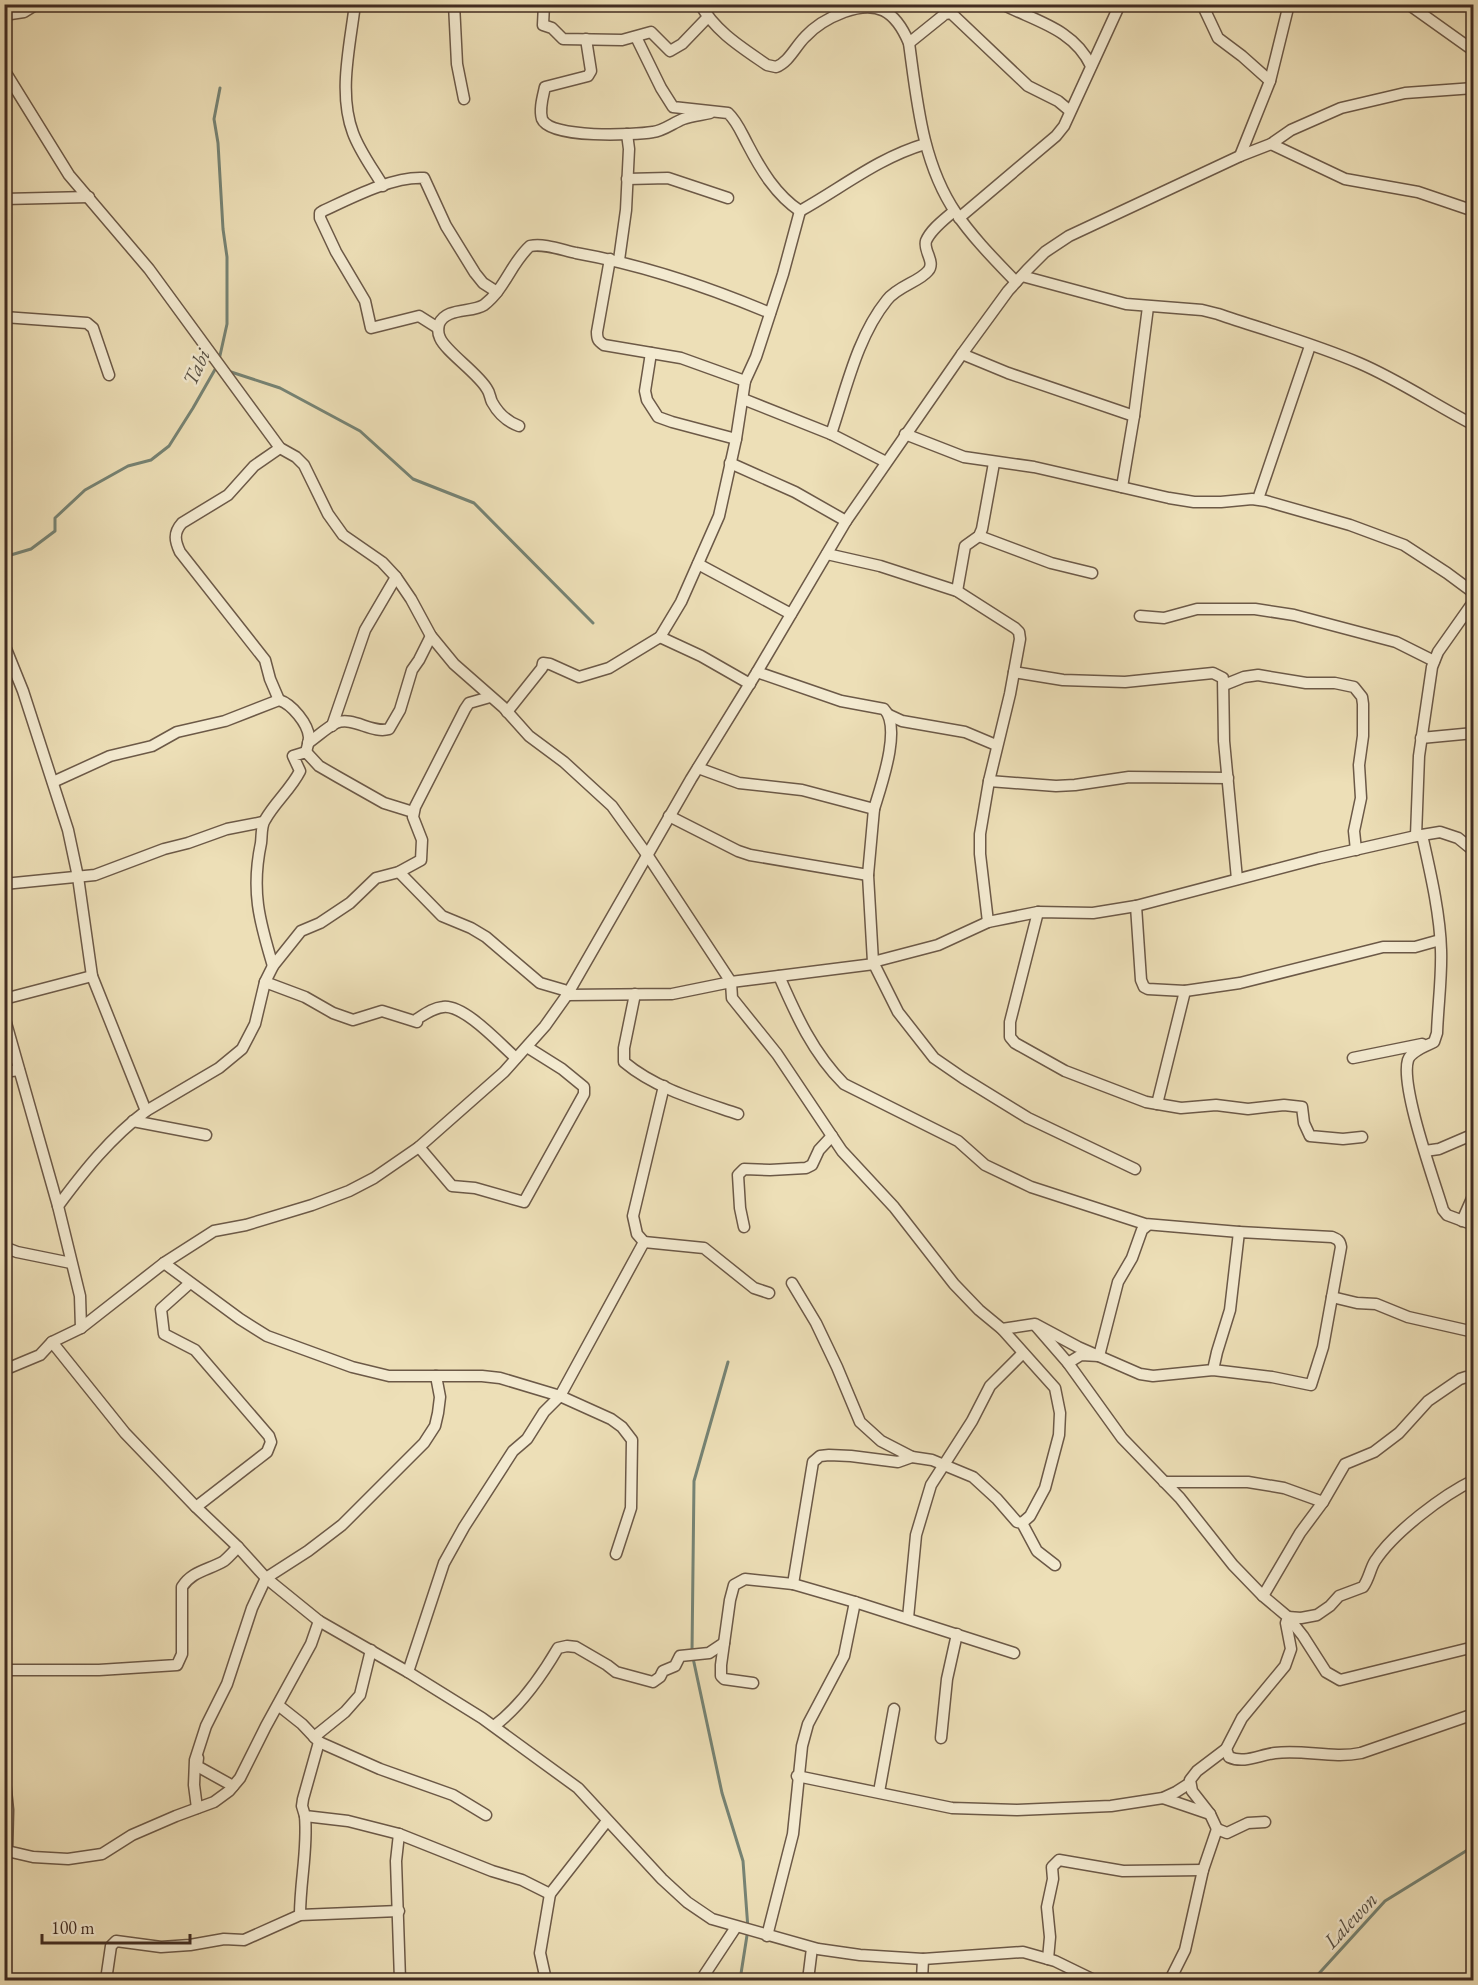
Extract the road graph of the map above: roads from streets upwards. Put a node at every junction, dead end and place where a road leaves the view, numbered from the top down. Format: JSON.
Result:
{"nodes":[{"id":1,"x":37,"y":4,"type":"edge"},
{"id":2,"x":356,"y":4,"type":"edge"},
{"id":3,"x":454,"y":4,"type":"edge"},
{"id":4,"x":544,"y":4,"type":"edge"},
{"id":5,"x":700,"y":4,"type":"edge"},
{"id":6,"x":1002,"y":4,"type":"edge"},
{"id":7,"x":1120,"y":4,"type":"edge"},
{"id":8,"x":1202,"y":4,"type":"edge"},
{"id":9,"x":1289,"y":4,"type":"edge"},
{"id":10,"x":1408,"y":4,"type":"edge"},
{"id":11,"x":874,"y":5,"type":"edge"},
{"id":12,"x":851,"y":7,"type":"edge"},
{"id":13,"x":4,"y":15,"type":"edge"},
{"id":14,"x":707,"y":18,"type":"junction"},
{"id":15,"x":636,"y":37,"type":"junction"},
{"id":16,"x":586,"y":39,"type":"junction"},
{"id":17,"x":909,"y":43,"type":"junction"},
{"id":18,"x":1473,"y":51,"type":"edge"},
{"id":19,"x":1091,"y":66,"type":"junction"},
{"id":20,"x":4,"y":70,"type":"edge"},
{"id":21,"x":1270,"y":81,"type":"junction"},
{"id":22,"x":1473,"y":88,"type":"edge"},
{"id":23,"x":464,"y":99,"type":"dead end"},
{"id":24,"x":673,"y":107,"type":"junction"},
{"id":25,"x":722,"y":111,"type":"junction"},
{"id":26,"x":1070,"y":111,"type":"junction"},
{"id":27,"x":683,"y":119,"type":"junction"},
{"id":28,"x":627,"y":134,"type":"junction"},
{"id":29,"x":926,"y":144,"type":"junction"},
{"id":30,"x":1271,"y":144,"type":"junction"},
{"id":31,"x":1240,"y":156,"type":"junction"},
{"id":32,"x":627,"y":179,"type":"junction"},
{"id":33,"x":383,"y":186,"type":"junction"},
{"id":34,"x":88,"y":198,"type":"junction"},
{"id":35,"x":728,"y":198,"type":"dead end"},
{"id":36,"x":4,"y":199,"type":"edge"},
{"id":37,"x":800,"y":211,"type":"junction"},
{"id":38,"x":1473,"y":212,"type":"edge"},
{"id":39,"x":957,"y":214,"type":"junction"},
{"id":40,"x":614,"y":260,"type":"junction"},
{"id":41,"x":1019,"y":279,"type":"junction"},
{"id":42,"x":497,"y":292,"type":"junction"},
{"id":43,"x":1148,"y":307,"type":"junction"},
{"id":44,"x":770,"y":313,"type":"junction"},
{"id":45,"x":4,"y":317,"type":"edge"},
{"id":46,"x":438,"y":328,"type":"junction"},
{"id":47,"x":1310,"y":346,"type":"junction"},
{"id":48,"x":651,"y":353,"type":"junction"},
{"id":49,"x":962,"y":354,"type":"junction"},
{"id":50,"x":109,"y":375,"type":"dead end"},
{"id":51,"x":745,"y":381,"type":"junction"},
{"id":52,"x":743,"y":399,"type":"junction"},
{"id":53,"x":1134,"y":416,"type":"junction"},
{"id":54,"x":1473,"y":424,"type":"edge"},
{"id":55,"x":519,"y":426,"type":"dead end"},
{"id":56,"x":831,"y":434,"type":"junction"},
{"id":57,"x":905,"y":434,"type":"junction"},
{"id":58,"x":736,"y":439,"type":"junction"},
{"id":59,"x":280,"y":448,"type":"junction"},
{"id":60,"x":886,"y":462,"type":"junction"},
{"id":61,"x":730,"y":463,"type":"junction"},
{"id":62,"x":994,"y":463,"type":"junction"},
{"id":63,"x":1122,"y":487,"type":"junction"},
{"id":64,"x":1258,"y":499,"type":"junction"},
{"id":65,"x":846,"y":521,"type":"junction"},
{"id":66,"x":979,"y":537,"type":"junction"},
{"id":67,"x":826,"y":554,"type":"junction"},
{"id":68,"x":698,"y":564,"type":"junction"},
{"id":69,"x":1092,"y":573,"type":"dead end"},
{"id":70,"x":396,"y":577,"type":"junction"},
{"id":71,"x":957,"y":591,"type":"junction"},
{"id":72,"x":1473,"y":593,"type":"edge"},
{"id":73,"x":1473,"y":601,"type":"edge"},
{"id":74,"x":791,"y":614,"type":"junction"},
{"id":75,"x":1140,"y":616,"type":"dead end"},
{"id":76,"x":431,"y":636,"type":"junction"},
{"id":77,"x":660,"y":637,"type":"junction"},
{"id":78,"x":4,"y":644,"type":"edge"},
{"id":79,"x":1434,"y":661,"type":"junction"},
{"id":80,"x":757,"y":672,"type":"junction"},
{"id":81,"x":1014,"y":672,"type":"junction"},
{"id":82,"x":750,"y":684,"type":"junction"},
{"id":83,"x":1224,"y":685,"type":"junction"},
{"id":84,"x":490,"y":697,"type":"junction"},
{"id":85,"x":279,"y":700,"type":"junction"},
{"id":86,"x":507,"y":712,"type":"junction"},
{"id":87,"x":889,"y":715,"type":"junction"},
{"id":88,"x":332,"y":726,"type":"junction"},
{"id":89,"x":1473,"y":733,"type":"edge"},
{"id":90,"x":1421,"y":738,"type":"junction"},
{"id":91,"x":996,"y":746,"type":"junction"},
{"id":92,"x":307,"y":748,"type":"junction"},
{"id":93,"x":698,"y":768,"type":"junction"},
{"id":94,"x":1228,"y":778,"type":"junction"},
{"id":95,"x":989,"y":781,"type":"junction"},
{"id":96,"x":53,"y":782,"type":"junction"},
{"id":97,"x":874,"y":809,"type":"junction"},
{"id":98,"x":413,"y":812,"type":"junction"},
{"id":99,"x":669,"y":816,"type":"junction"},
{"id":100,"x":264,"y":822,"type":"junction"},
{"id":101,"x":1419,"y":836,"type":"junction"},
{"id":102,"x":1356,"y":850,"type":"junction"},
{"id":103,"x":1473,"y":851,"type":"edge"},
{"id":104,"x":648,"y":856,"type":"junction"},
{"id":105,"x":399,"y":872,"type":"junction"},
{"id":106,"x":868,"y":875,"type":"junction"},
{"id":107,"x":78,"y":877,"type":"junction"},
{"id":108,"x":1237,"y":879,"type":"junction"},
{"id":109,"x":4,"y":884,"type":"edge"},
{"id":110,"x":1136,"y":906,"type":"junction"},
{"id":111,"x":1038,"y":912,"type":"junction"},
{"id":112,"x":988,"y":922,"type":"junction"},
{"id":113,"x":1440,"y":940,"type":"junction"},
{"id":114,"x":874,"y":963,"type":"junction"},
{"id":115,"x":273,"y":966,"type":"junction"},
{"id":116,"x":92,"y":976,"type":"junction"},
{"id":117,"x":779,"y":976,"type":"junction"},
{"id":118,"x":265,"y":982,"type":"junction"},
{"id":119,"x":731,"y":982,"type":"junction"},
{"id":120,"x":1185,"y":991,"type":"junction"},
{"id":121,"x":636,"y":994,"type":"junction"},
{"id":122,"x":567,"y":995,"type":"junction"},
{"id":123,"x":4,"y":999,"type":"edge"},
{"id":124,"x":4,"y":1016,"type":"edge"},
{"id":125,"x":1434,"y":1041,"type":"junction"},
{"id":126,"x":527,"y":1047,"type":"junction"},
{"id":127,"x":516,"y":1058,"type":"junction"},
{"id":128,"x":1353,"y":1058,"type":"dead end"},
{"id":129,"x":19,"y":1070,"type":"junction"},
{"id":130,"x":4,"y":1072,"type":"edge"},
{"id":131,"x":664,"y":1086,"type":"junction"},
{"id":132,"x":1157,"y":1104,"type":"junction"},
{"id":133,"x":146,"y":1111,"type":"junction"},
{"id":134,"x":738,"y":1114,"type":"dead end"},
{"id":135,"x":133,"y":1121,"type":"junction"},
{"id":136,"x":1473,"y":1134,"type":"edge"},
{"id":137,"x":206,"y":1135,"type":"dead end"},
{"id":138,"x":832,"y":1136,"type":"junction"},
{"id":139,"x":1362,"y":1137,"type":"dead end"},
{"id":140,"x":419,"y":1147,"type":"junction"},
{"id":141,"x":1425,"y":1151,"type":"junction"},
{"id":142,"x":1135,"y":1169,"type":"dead end"},
{"id":143,"x":1473,"y":1194,"type":"edge"},
{"id":144,"x":58,"y":1206,"type":"junction"},
{"id":145,"x":1462,"y":1221,"type":"junction"},
{"id":146,"x":1148,"y":1225,"type":"junction"},
{"id":147,"x":1473,"y":1225,"type":"edge"},
{"id":148,"x":744,"y":1227,"type":"dead end"},
{"id":149,"x":1239,"y":1232,"type":"junction"},
{"id":150,"x":644,"y":1242,"type":"junction"},
{"id":151,"x":4,"y":1247,"type":"edge"},
{"id":152,"x":71,"y":1263,"type":"junction"},
{"id":153,"x":164,"y":1263,"type":"junction"},
{"id":154,"x":190,"y":1283,"type":"junction"},
{"id":155,"x":792,"y":1283,"type":"dead end"},
{"id":156,"x":769,"y":1293,"type":"dead end"},
{"id":157,"x":1332,"y":1297,"type":"junction"},
{"id":158,"x":1035,"y":1324,"type":"junction"},
{"id":159,"x":81,"y":1328,"type":"junction"},
{"id":160,"x":1002,"y":1329,"type":"junction"},
{"id":161,"x":1472,"y":1329,"type":"edge"},
{"id":162,"x":51,"y":1342,"type":"junction"},
{"id":163,"x":1023,"y":1353,"type":"junction"},
{"id":164,"x":1099,"y":1356,"type":"junction"},
{"id":165,"x":1068,"y":1362,"type":"junction"},
{"id":166,"x":4,"y":1370,"type":"edge"},
{"id":167,"x":1213,"y":1370,"type":"junction"},
{"id":168,"x":436,"y":1376,"type":"junction"},
{"id":169,"x":1473,"y":1377,"type":"edge"},
{"id":170,"x":560,"y":1396,"type":"junction"},
{"id":171,"x":912,"y":1457,"type":"junction"},
{"id":172,"x":944,"y":1464,"type":"junction"},
{"id":173,"x":1473,"y":1480,"type":"edge"},
{"id":174,"x":1164,"y":1482,"type":"junction"},
{"id":175,"x":1323,"y":1502,"type":"junction"},
{"id":176,"x":196,"y":1507,"type":"junction"},
{"id":177,"x":1022,"y":1522,"type":"junction"},
{"id":178,"x":238,"y":1547,"type":"junction"},
{"id":179,"x":616,"y":1554,"type":"dead end"},
{"id":180,"x":1055,"y":1564,"type":"dead end"},
{"id":181,"x":266,"y":1578,"type":"junction"},
{"id":182,"x":793,"y":1584,"type":"junction"},
{"id":183,"x":1263,"y":1596,"type":"junction"},
{"id":184,"x":855,"y":1602,"type":"junction"},
{"id":185,"x":1288,"y":1617,"type":"junction"},
{"id":186,"x":908,"y":1618,"type":"junction"},
{"id":187,"x":319,"y":1620,"type":"junction"},
{"id":188,"x":957,"y":1635,"type":"junction"},
{"id":189,"x":724,"y":1643,"type":"junction"},
{"id":190,"x":1473,"y":1647,"type":"edge"},
{"id":191,"x":371,"y":1650,"type":"junction"},
{"id":192,"x":709,"y":1653,"type":"junction"},
{"id":193,"x":1014,"y":1653,"type":"dead end"},
{"id":194,"x":721,"y":1665,"type":"junction"},
{"id":195,"x":4,"y":1670,"type":"edge"},
{"id":196,"x":408,"y":1672,"type":"junction"},
{"id":197,"x":753,"y":1683,"type":"dead end"},
{"id":198,"x":278,"y":1705,"type":"junction"},
{"id":199,"x":894,"y":1708,"type":"dead end"},
{"id":200,"x":1473,"y":1714,"type":"edge"},
{"id":201,"x":206,"y":1726,"type":"junction"},
{"id":202,"x":494,"y":1726,"type":"junction"},
{"id":203,"x":941,"y":1738,"type":"dead end"},
{"id":204,"x":317,"y":1740,"type":"junction"},
{"id":205,"x":1226,"y":1749,"type":"junction"},
{"id":206,"x":4,"y":1771,"type":"edge"},
{"id":207,"x":797,"y":1776,"type":"junction"},
{"id":208,"x":1190,"y":1783,"type":"junction"},
{"id":209,"x":233,"y":1786,"type":"junction"},
{"id":210,"x":879,"y":1792,"type":"junction"},
{"id":211,"x":1163,"y":1798,"type":"junction"},
{"id":212,"x":197,"y":1808,"type":"junction"},
{"id":213,"x":1210,"y":1814,"type":"junction"},
{"id":214,"x":486,"y":1815,"type":"dead end"},
{"id":215,"x":305,"y":1816,"type":"junction"},
{"id":216,"x":607,"y":1821,"type":"junction"},
{"id":217,"x":1265,"y":1822,"type":"dead end"},
{"id":218,"x":1217,"y":1829,"type":"junction"},
{"id":219,"x":399,"y":1834,"type":"junction"},
{"id":220,"x":6,"y":1853,"type":"edge"},
{"id":221,"x":1203,"y":1870,"type":"junction"},
{"id":222,"x":550,"y":1894,"type":"junction"},
{"id":223,"x":399,"y":1911,"type":"junction"},
{"id":224,"x":300,"y":1915,"type":"junction"},
{"id":225,"x":736,"y":1927,"type":"junction"},
{"id":226,"x":767,"y":1936,"type":"junction"},
{"id":227,"x":812,"y":1948,"type":"junction"},
{"id":228,"x":923,"y":1959,"type":"junction"},
{"id":229,"x":1048,"y":1959,"type":"junction"},
{"id":230,"x":106,"y":1980,"type":"edge"},
{"id":231,"x":400,"y":1980,"type":"edge"},
{"id":232,"x":546,"y":1980,"type":"edge"},
{"id":233,"x":701,"y":1980,"type":"edge"},
{"id":234,"x":808,"y":1980,"type":"edge"},
{"id":235,"x":922,"y":1980,"type":"edge"},
{"id":236,"x":1094,"y":1980,"type":"edge"},
{"id":237,"x":1170,"y":1980,"type":"edge"}],
"edges":[{"from":1,"to":13,"type":"street"},
{"from":2,"to":33,"type":"street"},
{"from":3,"to":23,"type":"street"},
{"from":4,"to":16,"type":"street"},
{"from":5,"to":14,"type":"street"},
{"from":6,"to":19,"type":"street"},
{"from":7,"to":19,"type":"street"},
{"from":8,"to":21,"type":"street"},
{"from":9,"to":21,"type":"street"},
{"from":10,"to":18,"type":"street"},
{"from":11,"to":12,"type":"street"},
{"from":11,"to":17,"type":"street"},
{"from":12,"to":14,"type":"street"},
{"from":14,"to":15,"type":"street"},
{"from":15,"to":16,"type":"street"},
{"from":15,"to":24,"type":"street"},
{"from":16,"to":28,"type":"street"},
{"from":17,"to":26,"type":"street"},
{"from":17,"to":29,"type":"street"},
{"from":19,"to":26,"type":"street"},
{"from":20,"to":34,"type":"street"},
{"from":21,"to":31,"type":"street"},
{"from":22,"to":30,"type":"street"},
{"from":24,"to":25,"type":"street"},
{"from":24,"to":27,"type":"street"},
{"from":25,"to":27,"type":"street"},
{"from":25,"to":37,"type":"street"},
{"from":26,"to":39,"type":"street"},
{"from":27,"to":28,"type":"street"},
{"from":28,"to":32,"type":"street"},
{"from":29,"to":37,"type":"street"},
{"from":29,"to":39,"type":"street"},
{"from":30,"to":31,"type":"street"},
{"from":30,"to":38,"type":"street"},
{"from":31,"to":41,"type":"street"},
{"from":32,"to":35,"type":"street"},
{"from":32,"to":40,"type":"street"},
{"from":33,"to":42,"type":"street"},
{"from":33,"to":46,"type":"street"},
{"from":34,"to":36,"type":"street"},
{"from":34,"to":59,"type":"street"},
{"from":37,"to":44,"type":"street"},
{"from":39,"to":41,"type":"street"},
{"from":39,"to":56,"type":"street"},
{"from":40,"to":42,"type":"street"},
{"from":40,"to":44,"type":"street"},
{"from":40,"to":48,"type":"street"},
{"from":41,"to":43,"type":"street"},
{"from":41,"to":49,"type":"street"},
{"from":42,"to":46,"type":"street"},
{"from":43,"to":47,"type":"street"},
{"from":43,"to":53,"type":"street"},
{"from":44,"to":51,"type":"street"},
{"from":45,"to":50,"type":"street"},
{"from":46,"to":55,"type":"street"},
{"from":47,"to":54,"type":"street"},
{"from":47,"to":64,"type":"street"},
{"from":48,"to":51,"type":"street"},
{"from":48,"to":58,"type":"street"},
{"from":49,"to":53,"type":"street"},
{"from":49,"to":57,"type":"street"},
{"from":51,"to":52,"type":"street"},
{"from":52,"to":56,"type":"street"},
{"from":52,"to":58,"type":"street"},
{"from":53,"to":63,"type":"street"},
{"from":56,"to":60,"type":"street"},
{"from":57,"to":60,"type":"street"},
{"from":57,"to":62,"type":"street"},
{"from":58,"to":61,"type":"street"},
{"from":59,"to":70,"type":"street"},
{"from":59,"to":85,"type":"street"},
{"from":60,"to":65,"type":"street"},
{"from":61,"to":65,"type":"street"},
{"from":61,"to":68,"type":"street"},
{"from":62,"to":63,"type":"street"},
{"from":62,"to":66,"type":"street"},
{"from":63,"to":64,"type":"street"},
{"from":64,"to":72,"type":"street"},
{"from":65,"to":67,"type":"street"},
{"from":66,"to":69,"type":"street"},
{"from":66,"to":71,"type":"street"},
{"from":67,"to":71,"type":"street"},
{"from":67,"to":74,"type":"street"},
{"from":68,"to":74,"type":"street"},
{"from":68,"to":77,"type":"street"},
{"from":70,"to":76,"type":"street"},
{"from":70,"to":88,"type":"street"},
{"from":71,"to":81,"type":"street"},
{"from":73,"to":79,"type":"street"},
{"from":74,"to":80,"type":"street"},
{"from":75,"to":79,"type":"street"},
{"from":76,"to":84,"type":"street"},
{"from":76,"to":88,"type":"street"},
{"from":77,"to":82,"type":"street"},
{"from":77,"to":86,"type":"street"},
{"from":78,"to":96,"type":"street"},
{"from":79,"to":90,"type":"street"},
{"from":80,"to":82,"type":"street"},
{"from":80,"to":87,"type":"street"},
{"from":81,"to":83,"type":"street"},
{"from":81,"to":91,"type":"street"},
{"from":82,"to":93,"type":"street"},
{"from":83,"to":94,"type":"street"},
{"from":83,"to":102,"type":"street"},
{"from":84,"to":86,"type":"street"},
{"from":84,"to":98,"type":"street"},
{"from":85,"to":92,"type":"street"},
{"from":85,"to":96,"type":"street"},
{"from":86,"to":104,"type":"street"},
{"from":87,"to":91,"type":"street"},
{"from":87,"to":97,"type":"street"},
{"from":88,"to":92,"type":"street"},
{"from":89,"to":90,"type":"street"},
{"from":90,"to":101,"type":"street"},
{"from":91,"to":95,"type":"street"},
{"from":92,"to":98,"type":"street"},
{"from":92,"to":100,"type":"street"},
{"from":93,"to":97,"type":"street"},
{"from":93,"to":99,"type":"street"},
{"from":94,"to":95,"type":"street"},
{"from":94,"to":108,"type":"street"},
{"from":95,"to":112,"type":"street"},
{"from":96,"to":107,"type":"street"},
{"from":97,"to":106,"type":"street"},
{"from":98,"to":105,"type":"street"},
{"from":99,"to":104,"type":"street"},
{"from":99,"to":106,"type":"street"},
{"from":100,"to":107,"type":"street"},
{"from":100,"to":115,"type":"street"},
{"from":101,"to":102,"type":"street"},
{"from":101,"to":103,"type":"street"},
{"from":101,"to":113,"type":"street"},
{"from":102,"to":108,"type":"street"},
{"from":104,"to":119,"type":"street"},
{"from":104,"to":122,"type":"street"},
{"from":105,"to":115,"type":"street"},
{"from":105,"to":122,"type":"street"},
{"from":106,"to":114,"type":"street"},
{"from":107,"to":109,"type":"street"},
{"from":107,"to":116,"type":"street"},
{"from":108,"to":110,"type":"street"},
{"from":110,"to":111,"type":"street"},
{"from":110,"to":120,"type":"street"},
{"from":111,"to":112,"type":"street"},
{"from":111,"to":132,"type":"street"},
{"from":112,"to":114,"type":"street"},
{"from":113,"to":120,"type":"street"},
{"from":113,"to":125,"type":"street"},
{"from":114,"to":117,"type":"street"},
{"from":114,"to":142,"type":"street"},
{"from":115,"to":118,"type":"street"},
{"from":116,"to":123,"type":"street"},
{"from":116,"to":133,"type":"street"},
{"from":117,"to":119,"type":"street"},
{"from":117,"to":146,"type":"street"},
{"from":118,"to":127,"type":"street"},
{"from":118,"to":133,"type":"street"},
{"from":119,"to":121,"type":"street"},
{"from":119,"to":138,"type":"street"},
{"from":120,"to":132,"type":"street"},
{"from":121,"to":122,"type":"street"},
{"from":121,"to":131,"type":"street"},
{"from":122,"to":126,"type":"street"},
{"from":124,"to":129,"type":"street"},
{"from":125,"to":128,"type":"street"},
{"from":125,"to":141,"type":"street"},
{"from":126,"to":127,"type":"street"},
{"from":126,"to":140,"type":"street"},
{"from":127,"to":140,"type":"street"},
{"from":129,"to":130,"type":"street"},
{"from":129,"to":144,"type":"street"},
{"from":131,"to":134,"type":"street"},
{"from":131,"to":150,"type":"street"},
{"from":132,"to":139,"type":"street"},
{"from":133,"to":135,"type":"street"},
{"from":135,"to":137,"type":"street"},
{"from":135,"to":144,"type":"street"},
{"from":136,"to":141,"type":"street"},
{"from":138,"to":148,"type":"street"},
{"from":138,"to":160,"type":"street"},
{"from":140,"to":153,"type":"street"},
{"from":141,"to":145,"type":"street"},
{"from":143,"to":145,"type":"street"},
{"from":144,"to":152,"type":"street"},
{"from":145,"to":147,"type":"street"},
{"from":146,"to":149,"type":"street"},
{"from":146,"to":164,"type":"street"},
{"from":149,"to":157,"type":"street"},
{"from":149,"to":167,"type":"street"},
{"from":150,"to":156,"type":"street"},
{"from":150,"to":170,"type":"street"},
{"from":151,"to":152,"type":"street"},
{"from":152,"to":159,"type":"street"},
{"from":153,"to":154,"type":"street"},
{"from":153,"to":159,"type":"street"},
{"from":154,"to":168,"type":"street"},
{"from":154,"to":176,"type":"street"},
{"from":155,"to":171,"type":"street"},
{"from":157,"to":161,"type":"street"},
{"from":157,"to":167,"type":"street"},
{"from":158,"to":160,"type":"street"},
{"from":158,"to":164,"type":"street"},
{"from":158,"to":165,"type":"street"},
{"from":159,"to":162,"type":"street"},
{"from":160,"to":163,"type":"street"},
{"from":162,"to":166,"type":"street"},
{"from":162,"to":176,"type":"street"},
{"from":163,"to":172,"type":"street"},
{"from":163,"to":177,"type":"street"},
{"from":164,"to":165,"type":"street"},
{"from":164,"to":167,"type":"street"},
{"from":165,"to":174,"type":"street"},
{"from":168,"to":170,"type":"street"},
{"from":168,"to":181,"type":"street"},
{"from":169,"to":175,"type":"street"},
{"from":170,"to":179,"type":"street"},
{"from":170,"to":196,"type":"street"},
{"from":171,"to":172,"type":"street"},
{"from":171,"to":182,"type":"street"},
{"from":172,"to":177,"type":"street"},
{"from":172,"to":186,"type":"street"},
{"from":173,"to":185,"type":"street"},
{"from":174,"to":175,"type":"street"},
{"from":174,"to":183,"type":"street"},
{"from":175,"to":183,"type":"street"},
{"from":176,"to":178,"type":"street"},
{"from":177,"to":180,"type":"street"},
{"from":178,"to":181,"type":"street"},
{"from":178,"to":195,"type":"street"},
{"from":181,"to":187,"type":"street"},
{"from":181,"to":201,"type":"street"},
{"from":182,"to":184,"type":"street"},
{"from":182,"to":189,"type":"street"},
{"from":183,"to":185,"type":"street"},
{"from":184,"to":186,"type":"street"},
{"from":184,"to":207,"type":"street"},
{"from":185,"to":190,"type":"street"},
{"from":185,"to":205,"type":"street"},
{"from":186,"to":188,"type":"street"},
{"from":187,"to":191,"type":"street"},
{"from":187,"to":198,"type":"street"},
{"from":188,"to":193,"type":"street"},
{"from":188,"to":203,"type":"street"},
{"from":189,"to":192,"type":"street"},
{"from":189,"to":194,"type":"street"},
{"from":191,"to":196,"type":"street"},
{"from":191,"to":204,"type":"street"},
{"from":192,"to":194,"type":"street"},
{"from":192,"to":202,"type":"street"},
{"from":194,"to":197,"type":"street"},
{"from":196,"to":202,"type":"street"},
{"from":198,"to":204,"type":"street"},
{"from":198,"to":209,"type":"street"},
{"from":199,"to":210,"type":"street"},
{"from":200,"to":205,"type":"street"},
{"from":201,"to":209,"type":"street"},
{"from":201,"to":212,"type":"street"},
{"from":202,"to":216,"type":"street"},
{"from":204,"to":214,"type":"street"},
{"from":204,"to":215,"type":"street"},
{"from":205,"to":208,"type":"street"},
{"from":206,"to":220,"type":"street"},
{"from":207,"to":210,"type":"street"},
{"from":207,"to":226,"type":"street"},
{"from":208,"to":211,"type":"street"},
{"from":208,"to":213,"type":"street"},
{"from":209,"to":212,"type":"street"},
{"from":210,"to":211,"type":"street"},
{"from":211,"to":213,"type":"street"},
{"from":212,"to":220,"type":"street"},
{"from":213,"to":218,"type":"street"},
{"from":215,"to":219,"type":"street"},
{"from":215,"to":224,"type":"street"},
{"from":216,"to":222,"type":"street"},
{"from":216,"to":225,"type":"street"},
{"from":217,"to":218,"type":"street"},
{"from":218,"to":221,"type":"street"},
{"from":219,"to":222,"type":"street"},
{"from":219,"to":223,"type":"street"},
{"from":221,"to":229,"type":"street"},
{"from":221,"to":237,"type":"street"},
{"from":222,"to":232,"type":"street"},
{"from":223,"to":224,"type":"street"},
{"from":223,"to":231,"type":"street"},
{"from":224,"to":230,"type":"street"},
{"from":225,"to":226,"type":"street"},
{"from":225,"to":233,"type":"street"},
{"from":226,"to":227,"type":"street"},
{"from":227,"to":228,"type":"street"},
{"from":227,"to":234,"type":"street"},
{"from":228,"to":229,"type":"street"},
{"from":228,"to":235,"type":"street"},
{"from":229,"to":236,"type":"street"}]}
